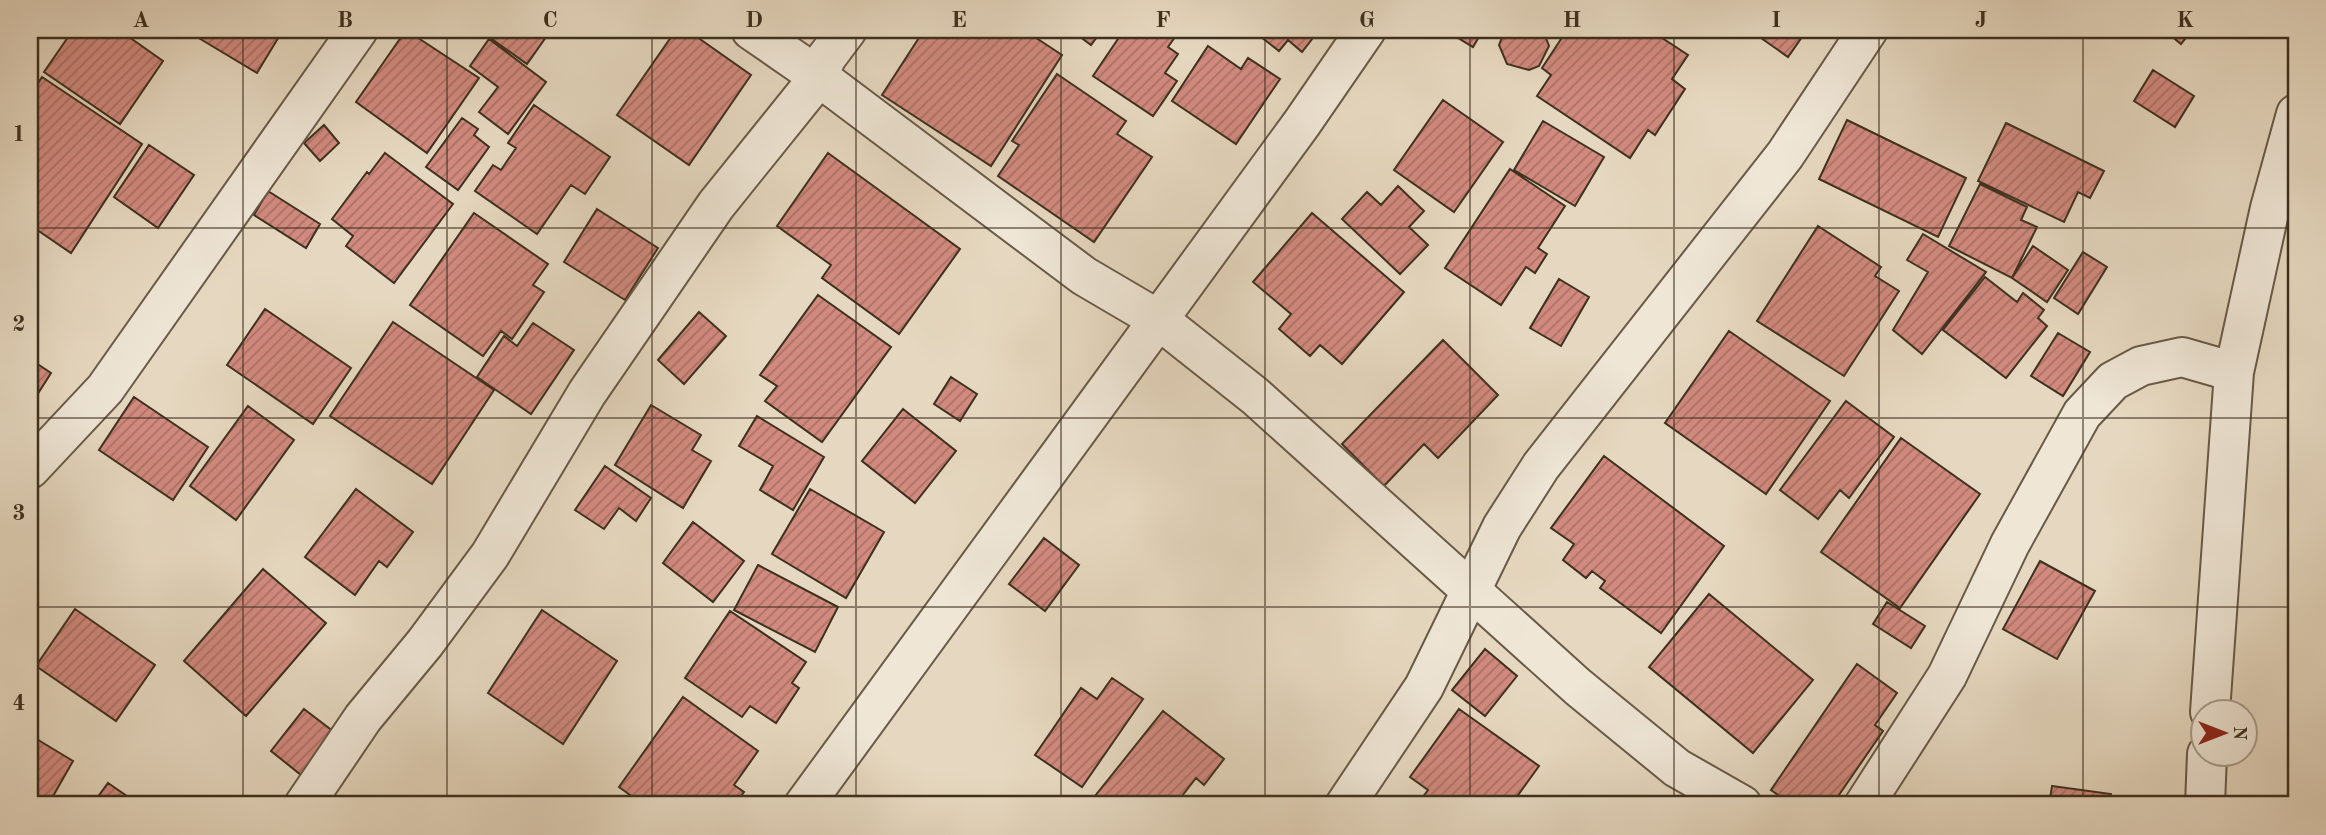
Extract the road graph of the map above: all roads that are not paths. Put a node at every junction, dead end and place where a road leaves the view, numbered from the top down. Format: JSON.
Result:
{"nodes":[{"id":1,"x":358,"y":30,"type":"edge"},
{"id":2,"x":751,"y":30,"type":"edge"},
{"id":3,"x":847,"y":30,"type":"edge"},
{"id":4,"x":1366,"y":30,"type":"edge"},
{"id":5,"x":1868,"y":30,"type":"edge"},
{"id":6,"x":819,"y":76,"type":"junction"},
{"id":7,"x":2296,"y":114,"type":"edge"},
{"id":8,"x":1158,"y":320,"type":"junction"},
{"id":9,"x":2234,"y":372,"type":"junction"},
{"id":10,"x":30,"y":469,"type":"edge"},
{"id":11,"x":1470,"y":591,"type":"junction"},
{"id":12,"x":2211,"y":698,"type":"edge"},
{"id":13,"x":2206,"y":768,"type":"edge"},
{"id":14,"x":304,"y":805,"type":"edge"},
{"id":15,"x":804,"y":805,"type":"edge"},
{"id":16,"x":1345,"y":805,"type":"edge"},
{"id":17,"x":1742,"y":805,"type":"edge"},
{"id":18,"x":1864,"y":805,"type":"edge"},
{"id":19,"x":2205,"y":805,"type":"edge"}],
"edges":[{"from":1,"to":10,"type":"street"},
{"from":2,"to":6,"type":"street"},
{"from":3,"to":6,"type":"street"},
{"from":4,"to":8,"type":"street"},
{"from":5,"to":11,"type":"street"},
{"from":6,"to":8,"type":"street"},
{"from":6,"to":14,"type":"street"},
{"from":7,"to":9,"type":"street"},
{"from":8,"to":11,"type":"street"},
{"from":8,"to":15,"type":"street"},
{"from":9,"to":12,"type":"street"},
{"from":9,"to":18,"type":"street"},
{"from":11,"to":16,"type":"street"},
{"from":11,"to":17,"type":"street"},
{"from":13,"to":19,"type":"street"}]}
